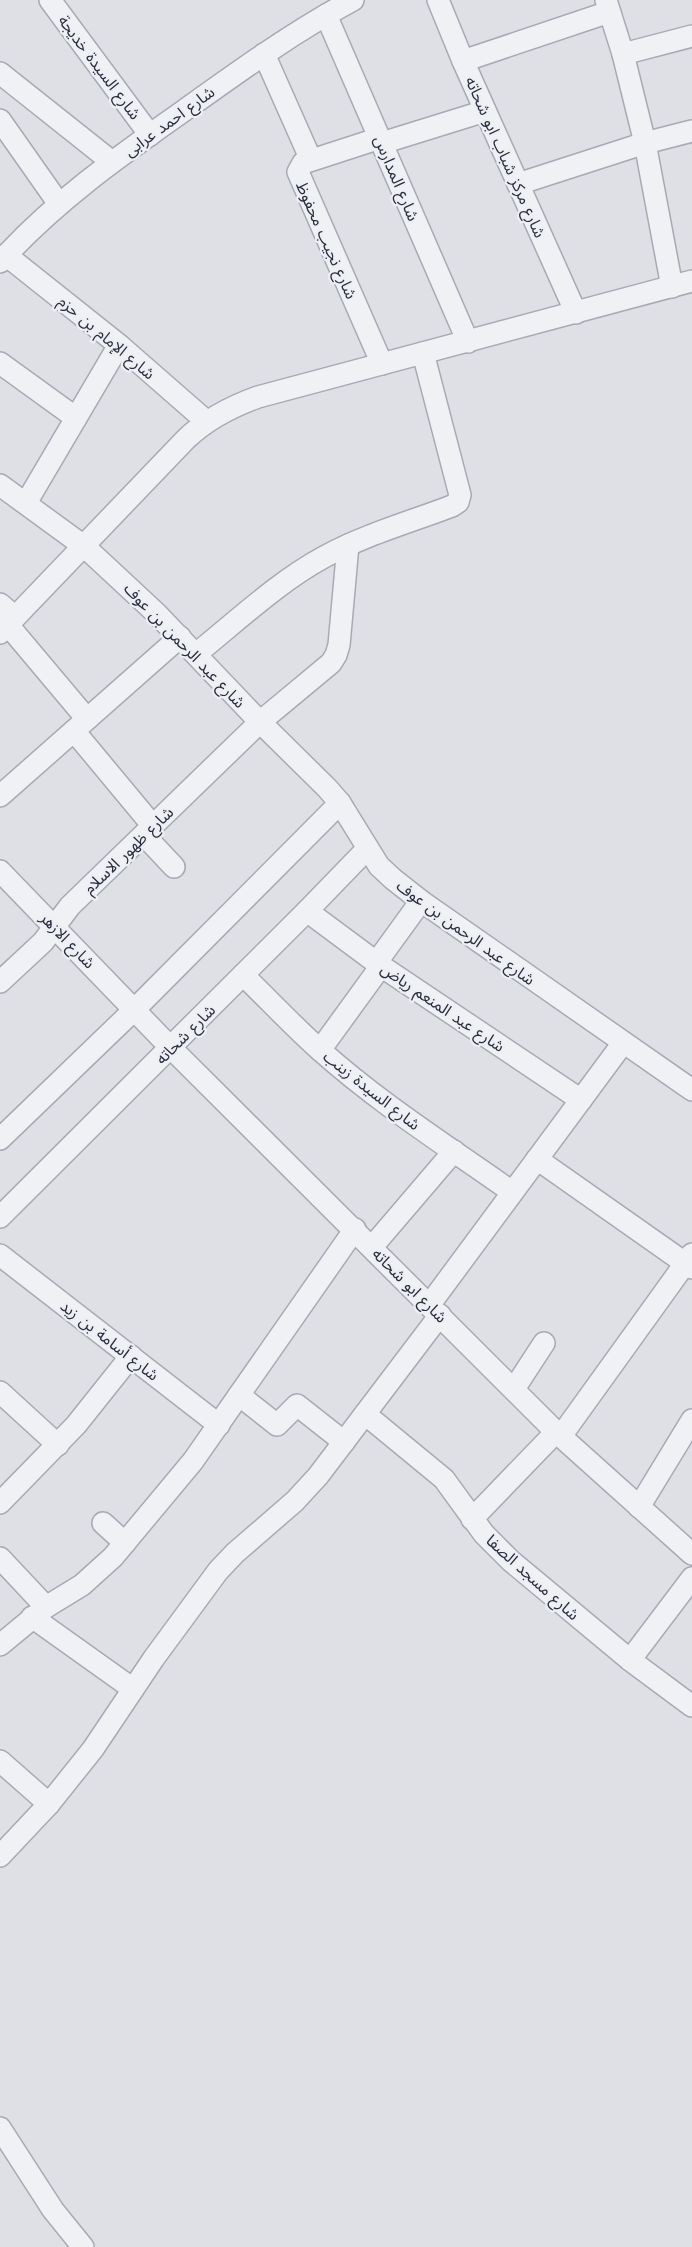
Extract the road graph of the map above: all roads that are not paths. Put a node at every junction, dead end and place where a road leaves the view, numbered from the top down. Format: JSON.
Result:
{"nodes":[{"id":1,"x":50,"y":0,"type":"edge"},
{"id":2,"x":353,"y":0,"type":"edge"},
{"id":3,"x":438,"y":0,"type":"edge"},
{"id":4,"x":608,"y":6,"type":"edge"},
{"id":5,"x":326,"y":15,"type":"junction"},
{"id":6,"x":692,"y":36,"type":"edge"},
{"id":7,"x":264,"y":54,"type":"junction"},
{"id":8,"x":623,"y":54,"type":"junction"},
{"id":9,"x":463,"y":61,"type":"junction"},
{"id":10,"x":0,"y":73,"type":"edge"},
{"id":11,"x":485,"y":111,"type":"junction"},
{"id":12,"x":0,"y":120,"type":"edge"},
{"id":13,"x":692,"y":131,"type":"edge"},
{"id":14,"x":150,"y":134,"type":"junction"},
{"id":15,"x":381,"y":141,"type":"junction"},
{"id":16,"x":645,"y":143,"type":"junction"},
{"id":17,"x":311,"y":160,"type":"junction"},
{"id":18,"x":112,"y":162,"type":"junction"},
{"id":19,"x":518,"y":184,"type":"junction"},
{"id":20,"x":59,"y":204,"type":"junction"},
{"id":21,"x":3,"y":258,"type":"edge"},
{"id":22,"x":682,"y":284,"type":"edge"},
{"id":23,"x":576,"y":312,"type":"junction"},
{"id":24,"x":468,"y":342,"type":"junction"},
{"id":25,"x":119,"y":345,"type":"junction"},
{"id":26,"x":423,"y":354,"type":"junction"},
{"id":27,"x":0,"y":363,"type":"edge"},
{"id":28,"x":382,"y":364,"type":"junction"},
{"id":29,"x":76,"y":418,"type":"junction"},
{"id":30,"x":206,"y":422,"type":"junction"},
{"id":31,"x":0,"y":485,"type":"edge"},
{"id":32,"x":26,"y":503,"type":"junction"},
{"id":33,"x":348,"y":545,"type":"junction"},
{"id":34,"x":85,"y":547,"type":"junction"},
{"id":35,"x":6,"y":620,"type":"edge"},
{"id":36,"x":180,"y":637,"type":"junction"},
{"id":37,"x":196,"y":654,"type":"junction"},
{"id":38,"x":260,"y":722,"type":"junction"},
{"id":39,"x":81,"y":725,"type":"junction"},
{"id":40,"x":0,"y":796,"type":"edge"},
{"id":41,"x":340,"y":803,"type":"junction"},
{"id":42,"x":148,"y":831,"type":"junction"},
{"id":43,"x":367,"y":849,"type":"junction"},
{"id":44,"x":174,"y":866,"type":"dead end"},
{"id":45,"x":0,"y":871,"type":"edge"},
{"id":46,"x":421,"y":901,"type":"junction"},
{"id":47,"x":307,"y":911,"type":"junction"},
{"id":48,"x":55,"y":926,"type":"junction"},
{"id":49,"x":379,"y":965,"type":"junction"},
{"id":50,"x":243,"y":975,"type":"junction"},
{"id":51,"x":0,"y":982,"type":"edge"},
{"id":52,"x":135,"y":1009,"type":"junction"},
{"id":53,"x":623,"y":1043,"type":"junction"},
{"id":54,"x":171,"y":1048,"type":"junction"},
{"id":55,"x":320,"y":1050,"type":"junction"},
{"id":56,"x":692,"y":1090,"type":"edge"},
{"id":57,"x":581,"y":1100,"type":"junction"},
{"id":58,"x":0,"y":1139,"type":"edge"},
{"id":59,"x":454,"y":1151,"type":"junction"},
{"id":60,"x":537,"y":1159,"type":"junction"},
{"id":61,"x":512,"y":1192,"type":"junction"},
{"id":62,"x":0,"y":1217,"type":"edge"},
{"id":63,"x":355,"y":1229,"type":"junction"},
{"id":64,"x":372,"y":1247,"type":"junction"},
{"id":65,"x":0,"y":1255,"type":"edge"},
{"id":66,"x":690,"y":1262,"type":"edge"},
{"id":67,"x":435,"y":1310,"type":"junction"},
{"id":68,"x":544,"y":1343,"type":"dead end"},
{"id":69,"x":131,"y":1356,"type":"junction"},
{"id":70,"x":514,"y":1389,"type":"junction"},
{"id":71,"x":0,"y":1392,"type":"edge"},
{"id":72,"x":239,"y":1395,"type":"junction"},
{"id":73,"x":365,"y":1414,"type":"junction"},
{"id":74,"x":692,"y":1420,"type":"edge"},
{"id":75,"x":219,"y":1424,"type":"junction"},
{"id":76,"x":559,"y":1434,"type":"junction"},
{"id":77,"x":344,"y":1442,"type":"junction"},
{"id":78,"x":58,"y":1445,"type":"junction"},
{"id":79,"x":0,"y":1503,"type":"edge"},
{"id":80,"x":639,"y":1507,"type":"junction"},
{"id":81,"x":472,"y":1519,"type":"junction"},
{"id":82,"x":103,"y":1523,"type":"dead end"},
{"id":83,"x":125,"y":1543,"type":"junction"},
{"id":84,"x":692,"y":1554,"type":"edge"},
{"id":85,"x":0,"y":1558,"type":"edge"},
{"id":86,"x":692,"y":1578,"type":"edge"},
{"id":87,"x":39,"y":1612,"type":"junction"},
{"id":88,"x":0,"y":1645,"type":"edge"},
{"id":89,"x":630,"y":1660,"type":"junction"},
{"id":90,"x":133,"y":1689,"type":"junction"},
{"id":91,"x":692,"y":1706,"type":"edge"},
{"id":92,"x":0,"y":1761,"type":"edge"},
{"id":93,"x":49,"y":1804,"type":"junction"},
{"id":94,"x":0,"y":1856,"type":"edge"},
{"id":95,"x":0,"y":2128,"type":"edge"},
{"id":96,"x":83,"y":2247,"type":"edge"}],
"edges":[{"from":1,"to":14,"type":"street","name":"شارع السيدة خديجة"},
{"from":2,"to":5,"type":"street","name":"شارع احمد عرابى"},
{"from":3,"to":9,"type":"street","name":"شارع مركز شباب ابو شحاته"},
{"from":4,"to":8,"type":"street"},
{"from":4,"to":9,"type":"street"},
{"from":5,"to":7,"type":"street","name":"شارع احمد عرابى"},
{"from":5,"to":15,"type":"street","name":"شارع المدارس"},
{"from":6,"to":8,"type":"street"},
{"from":7,"to":14,"type":"street","name":"شارع احمد عرابى"},
{"from":7,"to":17,"type":"street"},
{"from":8,"to":16,"type":"street"},
{"from":9,"to":11,"type":"street","name":"شارع مركز شباب ابو شحاته"},
{"from":10,"to":18,"type":"street"},
{"from":11,"to":15,"type":"street","name":"شارع نجيب محفوظ"},
{"from":11,"to":19,"type":"street","name":"شارع مركز شباب ابو شحاته"},
{"from":12,"to":20,"type":"street"},
{"from":13,"to":16,"type":"street"},
{"from":14,"to":18,"type":"street","name":"شارع احمد عرابى"},
{"from":15,"to":17,"type":"street","name":"شارع نجيب محفوظ"},
{"from":15,"to":24,"type":"street","name":"شارع المدارس"},
{"from":16,"to":19,"type":"street"},
{"from":16,"to":22,"type":"street"},
{"from":17,"to":28,"type":"street","name":"شارع نجيب محفوظ"},
{"from":18,"to":20,"type":"street","name":"شارع احمد عرابى"},
{"from":19,"to":23,"type":"street","name":"شارع مركز شباب ابو شحاته"},
{"from":20,"to":21,"type":"street","name":"شارع احمد عرابى"},
{"from":21,"to":25,"type":"street","name":"شارع الإمام بن حزم"},
{"from":22,"to":23,"type":"street"},
{"from":23,"to":24,"type":"street"},
{"from":24,"to":26,"type":"street"},
{"from":25,"to":29,"type":"street"},
{"from":25,"to":30,"type":"street","name":"شارع الإمام بن حزم"},
{"from":26,"to":28,"type":"street"},
{"from":26,"to":33,"type":"street"},
{"from":27,"to":29,"type":"street"},
{"from":28,"to":30,"type":"street"},
{"from":29,"to":32,"type":"street"},
{"from":30,"to":34,"type":"street"},
{"from":31,"to":32,"type":"street"},
{"from":32,"to":34,"type":"street"},
{"from":33,"to":37,"type":"street"},
{"from":33,"to":38,"type":"street","name":"شارع ظهور الاسلام"},
{"from":34,"to":35,"type":"street"},
{"from":34,"to":36,"type":"street","name":"شارع عبد الرحمن بن عوف"},
{"from":35,"to":39,"type":"street"},
{"from":36,"to":37,"type":"street","name":"شارع عبد الرحمن بن عوف"},
{"from":36,"to":39,"type":"street"},
{"from":37,"to":38,"type":"street","name":"شارع عبد الرحمن بن عوف"},
{"from":38,"to":41,"type":"street","name":"شارع عبد الرحمن بن عوف"},
{"from":38,"to":42,"type":"street","name":"شارع ظهور الاسلام"},
{"from":39,"to":40,"type":"street"},
{"from":39,"to":42,"type":"street"},
{"from":41,"to":43,"type":"street","name":"شارع عبد الرحمن بن عوف"},
{"from":41,"to":52,"type":"street"},
{"from":42,"to":44,"type":"street"},
{"from":42,"to":48,"type":"street","name":"شارع ظهور الاسلام"},
{"from":43,"to":46,"type":"street","name":"شارع عبد الرحمن بن عوف"},
{"from":43,"to":47,"type":"street","name":"شارع شحاته"},
{"from":45,"to":48,"type":"street","name":"شارع الازهر"},
{"from":46,"to":49,"type":"street"},
{"from":46,"to":53,"type":"street","name":"شارع عبد الرحمن بن عوف"},
{"from":47,"to":49,"type":"street","name":"شارع عبد المنعم رياض"},
{"from":47,"to":50,"type":"street","name":"شارع شحاته"},
{"from":48,"to":51,"type":"street","name":"شارع ظهور الاسلام"},
{"from":48,"to":52,"type":"street","name":"شارع الازهر"},
{"from":49,"to":55,"type":"street"},
{"from":49,"to":57,"type":"street","name":"شارع عبد المنعم رياض"},
{"from":50,"to":54,"type":"street","name":"شارع شحاته"},
{"from":50,"to":55,"type":"street","name":"شارع السيدة زينب"},
{"from":52,"to":54,"type":"street","name":"شارع ابو شحاته"},
{"from":52,"to":58,"type":"street"},
{"from":53,"to":56,"type":"street","name":"شارع عبد الرحمن بن عوف"},
{"from":53,"to":57,"type":"street"},
{"from":54,"to":62,"type":"street","name":"شارع شحاته"},
{"from":54,"to":63,"type":"street","name":"شارع ابو شحاته"},
{"from":55,"to":59,"type":"street","name":"شارع السيدة زينب"},
{"from":57,"to":60,"type":"street"},
{"from":59,"to":61,"type":"street","name":"شارع السيدة زينب"},
{"from":59,"to":64,"type":"street"},
{"from":60,"to":61,"type":"street"},
{"from":60,"to":66,"type":"street"},
{"from":61,"to":67,"type":"street"},
{"from":63,"to":64,"type":"street","name":"شارع ابو شحاته"},
{"from":63,"to":72,"type":"street"},
{"from":64,"to":67,"type":"street","name":"شارع ابو شحاته"},
{"from":65,"to":69,"type":"street","name":"شارع أسامة بن زيد"},
{"from":66,"to":76,"type":"street"},
{"from":67,"to":70,"type":"street","name":"شارع ابو شحاته"},
{"from":67,"to":73,"type":"street"},
{"from":68,"to":70,"type":"street"},
{"from":69,"to":75,"type":"street","name":"شارع أسامة بن زيد"},
{"from":69,"to":78,"type":"street"},
{"from":70,"to":76,"type":"street","name":"شارع ابو شحاته"},
{"from":71,"to":78,"type":"street"},
{"from":72,"to":75,"type":"street"},
{"from":72,"to":77,"type":"street"},
{"from":73,"to":77,"type":"street"},
{"from":73,"to":81,"type":"street","name":"شارع مسجد الصفا"},
{"from":74,"to":80,"type":"street"},
{"from":75,"to":83,"type":"street"},
{"from":76,"to":80,"type":"street","name":"شارع ابو شحاته"},
{"from":76,"to":81,"type":"street"},
{"from":77,"to":90,"type":"street"},
{"from":78,"to":79,"type":"street"},
{"from":80,"to":84,"type":"street","name":"شارع ابو شحاته"},
{"from":81,"to":89,"type":"street","name":"شارع مسجد الصفا"},
{"from":82,"to":83,"type":"street"},
{"from":83,"to":87,"type":"street"},
{"from":85,"to":87,"type":"street"},
{"from":86,"to":89,"type":"street"},
{"from":87,"to":88,"type":"street"},
{"from":87,"to":90,"type":"street"},
{"from":89,"to":91,"type":"street","name":"شارع مسجد الصفا"},
{"from":90,"to":93,"type":"street"},
{"from":92,"to":93,"type":"street"},
{"from":93,"to":94,"type":"street"},
{"from":95,"to":96,"type":"street"}]}
